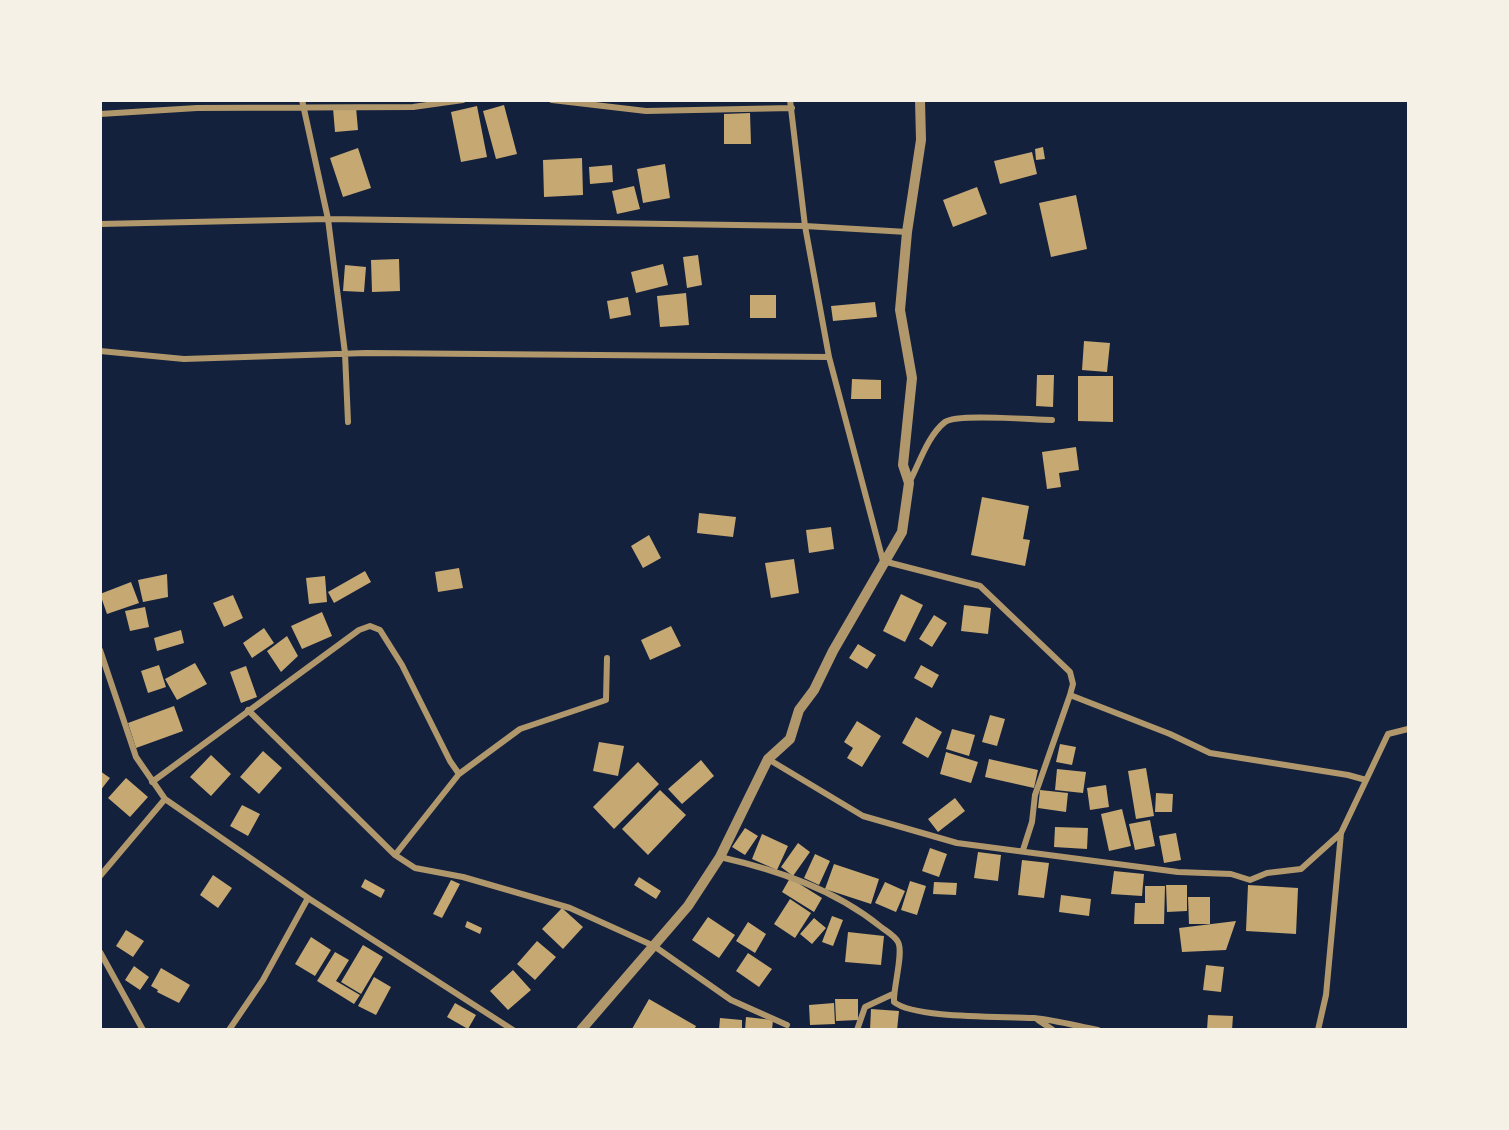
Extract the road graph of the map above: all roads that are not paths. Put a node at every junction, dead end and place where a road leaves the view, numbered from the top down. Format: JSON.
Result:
{"nodes":[{"id":1,"x":463,"y":100,"type":"edge"},
{"id":2,"x":552,"y":100,"type":"edge"},
{"id":3,"x":920,"y":100,"type":"edge"},
{"id":4,"x":303,"y":103,"type":"edge"},
{"id":5,"x":791,"y":104,"type":"edge"},
{"id":6,"x":100,"y":114,"type":"edge"},
{"id":7,"x":328,"y":219,"type":"junction"},
{"id":8,"x":100,"y":224,"type":"edge"},
{"id":9,"x":805,"y":226,"type":"junction"},
{"id":10,"x":906,"y":232,"type":"junction"},
{"id":11,"x":100,"y":351,"type":"edge"},
{"id":12,"x":345,"y":353,"type":"junction"},
{"id":13,"x":829,"y":357,"type":"junction"},
{"id":14,"x":1052,"y":420,"type":"dead end"},
{"id":15,"x":348,"y":423,"type":"dead end"},
{"id":16,"x":909,"y":483,"type":"junction"},
{"id":17,"x":883,"y":561,"type":"junction"},
{"id":18,"x":100,"y":650,"type":"edge"},
{"id":19,"x":607,"y":658,"type":"dead end"},
{"id":20,"x":1070,"y":695,"type":"junction"},
{"id":21,"x":248,"y":710,"type":"junction"},
{"id":22,"x":1408,"y":729,"type":"edge"},
{"id":23,"x":768,"y":759,"type":"junction"},
{"id":24,"x":459,"y":774,"type":"junction"},
{"id":25,"x":1366,"y":780,"type":"junction"},
{"id":26,"x":152,"y":782,"type":"junction"},
{"id":27,"x":165,"y":799,"type":"junction"},
{"id":28,"x":1341,"y":833,"type":"junction"},
{"id":29,"x":1023,"y":850,"type":"junction"},
{"id":30,"x":395,"y":855,"type":"junction"},
{"id":31,"x":720,"y":857,"type":"junction"},
{"id":32,"x":100,"y":876,"type":"edge"},
{"id":33,"x":308,"y":898,"type":"junction"},
{"id":34,"x":654,"y":946,"type":"junction"},
{"id":35,"x":100,"y":952,"type":"edge"},
{"id":36,"x":893,"y":994,"type":"junction"},
{"id":37,"x":1037,"y":1019,"type":"junction"},
{"id":38,"x":788,"y":1025,"type":"dead end"},
{"id":39,"x":140,"y":1028,"type":"edge"},
{"id":40,"x":229,"y":1029,"type":"edge"},
{"id":41,"x":513,"y":1029,"type":"edge"},
{"id":42,"x":580,"y":1029,"type":"edge"},
{"id":43,"x":857,"y":1029,"type":"edge"},
{"id":44,"x":1053,"y":1029,"type":"edge"},
{"id":45,"x":1098,"y":1029,"type":"edge"},
{"id":46,"x":1318,"y":1029,"type":"edge"}],
"edges":[{"from":1,"to":4,"type":"street"},
{"from":2,"to":5,"type":"street"},
{"from":3,"to":10,"type":"street"},
{"from":4,"to":6,"type":"street"},
{"from":4,"to":7,"type":"street"},
{"from":5,"to":9,"type":"street"},
{"from":7,"to":8,"type":"street"},
{"from":7,"to":9,"type":"street"},
{"from":7,"to":12,"type":"street"},
{"from":9,"to":10,"type":"street"},
{"from":9,"to":13,"type":"street"},
{"from":10,"to":16,"type":"street"},
{"from":11,"to":12,"type":"street"},
{"from":12,"to":13,"type":"street"},
{"from":12,"to":15,"type":"street"},
{"from":13,"to":17,"type":"street"},
{"from":14,"to":16,"type":"street"},
{"from":16,"to":17,"type":"street"},
{"from":17,"to":20,"type":"street"},
{"from":17,"to":23,"type":"street"},
{"from":18,"to":26,"type":"street"},
{"from":19,"to":24,"type":"street"},
{"from":20,"to":25,"type":"street"},
{"from":20,"to":29,"type":"street"},
{"from":21,"to":24,"type":"street"},
{"from":21,"to":26,"type":"street"},
{"from":21,"to":30,"type":"street"},
{"from":22,"to":25,"type":"street"},
{"from":23,"to":29,"type":"street"},
{"from":23,"to":31,"type":"street"},
{"from":24,"to":30,"type":"street"},
{"from":25,"to":28,"type":"street"},
{"from":26,"to":27,"type":"street"},
{"from":27,"to":32,"type":"street"},
{"from":27,"to":33,"type":"street"},
{"from":28,"to":29,"type":"street"},
{"from":28,"to":46,"type":"street"},
{"from":30,"to":34,"type":"street"},
{"from":31,"to":34,"type":"street"},
{"from":31,"to":36,"type":"street"},
{"from":33,"to":40,"type":"street"},
{"from":33,"to":41,"type":"street"},
{"from":34,"to":38,"type":"street"},
{"from":34,"to":42,"type":"street"},
{"from":35,"to":39,"type":"street"},
{"from":36,"to":37,"type":"street"},
{"from":36,"to":43,"type":"street"},
{"from":37,"to":44,"type":"street"},
{"from":37,"to":45,"type":"street"}]}
